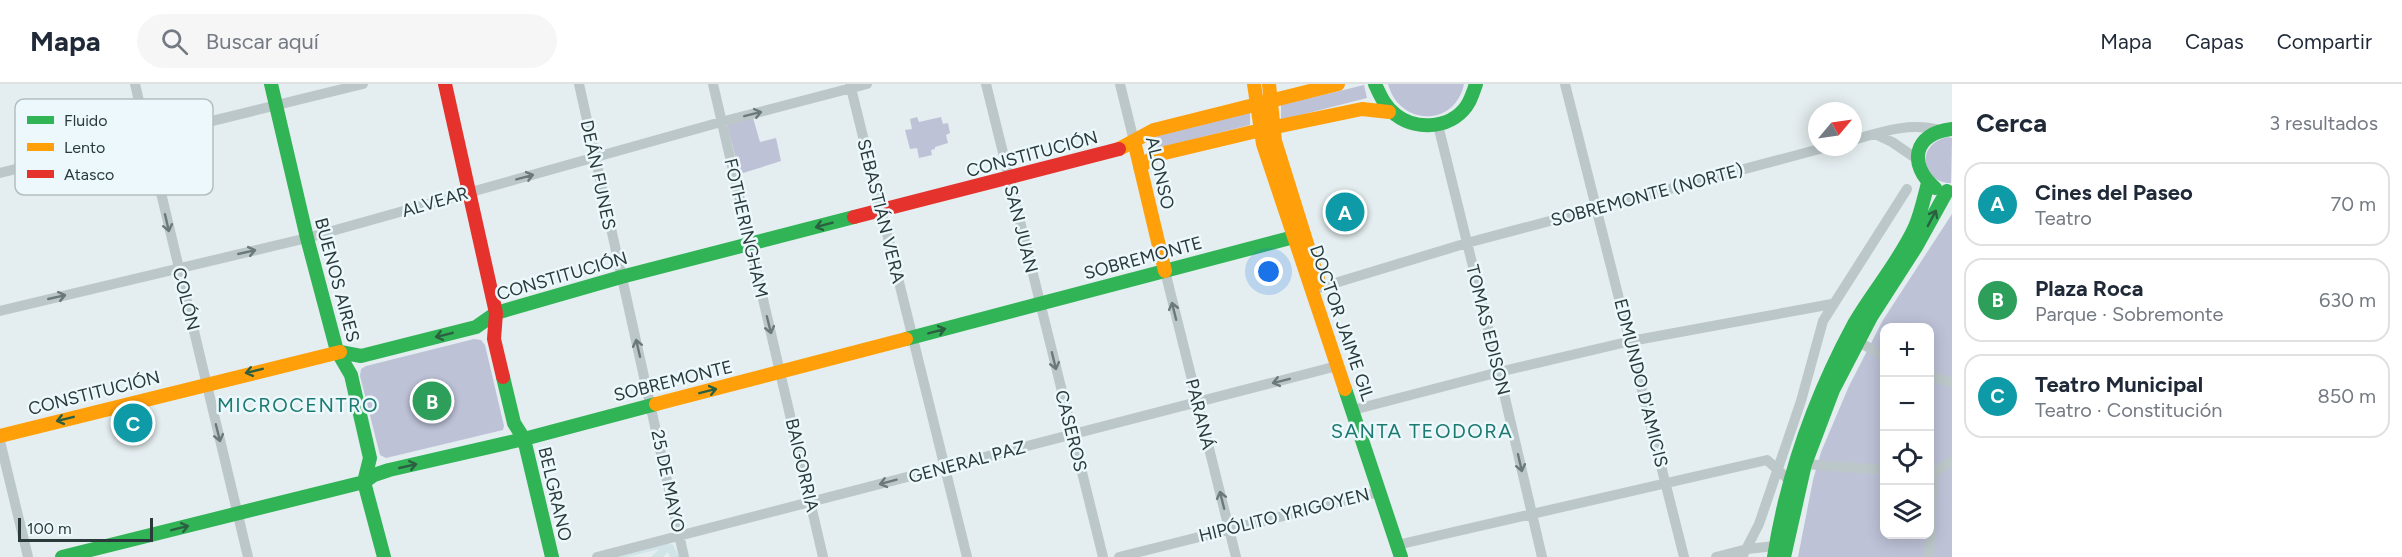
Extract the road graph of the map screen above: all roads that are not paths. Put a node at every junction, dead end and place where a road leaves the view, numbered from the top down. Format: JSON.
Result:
{"nodes":[{"id":1,"x":135,"y":84,"type":"edge"},
{"id":2,"x":271,"y":84,"type":"edge"},
{"id":3,"x":363,"y":84,"type":"edge"},
{"id":4,"x":445,"y":84,"type":"edge"},
{"id":5,"x":579,"y":84,"type":"edge"},
{"id":6,"x":713,"y":84,"type":"edge"},
{"id":7,"x":867,"y":84,"type":"edge"},
{"id":8,"x":986,"y":84,"type":"edge"},
{"id":9,"x":1120,"y":84,"type":"edge"},
{"id":10,"x":1254,"y":84,"type":"edge"},
{"id":11,"x":1269,"y":84,"type":"edge"},
{"id":12,"x":1338,"y":84,"type":"edge"},
{"id":13,"x":1374,"y":84,"type":"edge"},
{"id":14,"x":1477,"y":84,"type":"edge"},
{"id":15,"x":1565,"y":84,"type":"edge"},
{"id":16,"x":850,"y":86,"type":"edge"},
{"id":17,"x":138,"y":99,"type":"edge"},
{"id":18,"x":1265,"y":102,"type":"junction"},
{"id":19,"x":276,"y":105,"type":"junction"},
{"id":20,"x":1389,"y":112,"type":"junction"},
{"id":21,"x":213,"y":121,"type":"edge"},
{"id":22,"x":721,"y":122,"type":"junction"},
{"id":23,"x":1438,"y":125,"type":"junction"},
{"id":24,"x":1948,"y":127,"type":"edge"},
{"id":25,"x":1268,"y":129,"type":"junction"},
{"id":26,"x":1875,"y":134,"type":"junction"},
{"id":27,"x":1862,"y":138,"type":"edge"},
{"id":28,"x":1134,"y":141,"type":"junction"},
{"id":29,"x":1808,"y":152,"type":"edge"},
{"id":30,"x":594,"y":158,"type":"junction"},
{"id":31,"x":1917,"y":159,"type":"junction"},
{"id":32,"x":1140,"y":167,"type":"junction"},
{"id":33,"x":15,"y":169,"type":"edge"},
{"id":34,"x":0,"y":173,"type":"edge"},
{"id":35,"x":1009,"y":179,"type":"junction"},
{"id":36,"x":1928,"y":183,"type":"junction"},
{"id":37,"x":1907,"y":189,"type":"dead end"},
{"id":38,"x":1949,"y":190,"type":"edge"},
{"id":39,"x":468,"y":192,"type":"junction"},
{"id":40,"x":161,"y":195,"type":"edge"},
{"id":41,"x":1596,"y":209,"type":"junction"},
{"id":42,"x":881,"y":211,"type":"junction"},
{"id":43,"x":1294,"y":237,"type":"junction"},
{"id":44,"x":307,"y":238,"type":"junction"},
{"id":45,"x":1467,"y":243,"type":"junction"},
{"id":46,"x":749,"y":245,"type":"junction"},
{"id":47,"x":178,"y":268,"type":"junction"},
{"id":48,"x":1165,"y":271,"type":"junction"},
{"id":49,"x":621,"y":277,"type":"junction"},
{"id":50,"x":1316,"y":289,"type":"junction"},
{"id":51,"x":1040,"y":304,"type":"junction"},
{"id":52,"x":1832,"y":304,"type":"junction"},
{"id":53,"x":0,"y":311,"type":"edge"},
{"id":54,"x":496,"y":313,"type":"junction"},
{"id":55,"x":913,"y":337,"type":"junction"},
{"id":56,"x":1631,"y":341,"type":"junction"},
{"id":57,"x":1858,"y":341,"type":"junction"},
{"id":58,"x":337,"y":351,"type":"junction"},
{"id":59,"x":1880,"y":355,"type":"edge"},
{"id":60,"x":1337,"y":366,"type":"junction"},
{"id":61,"x":780,"y":372,"type":"junction"},
{"id":62,"x":1499,"y":372,"type":"junction"},
{"id":63,"x":1934,"y":377,"type":"edge"},
{"id":64,"x":206,"y":383,"type":"junction"},
{"id":65,"x":1952,"y":383,"type":"edge"},
{"id":66,"x":1197,"y":403,"type":"junction"},
{"id":67,"x":651,"y":405,"type":"junction"},
{"id":68,"x":1357,"y":409,"type":"junction"},
{"id":69,"x":1072,"y":435,"type":"junction"},
{"id":70,"x":0,"y":436,"type":"edge"},
{"id":71,"x":524,"y":439,"type":"junction"},
{"id":72,"x":0,"y":441,"type":"edge"},
{"id":73,"x":1952,"y":462,"type":"edge"},
{"id":74,"x":1805,"y":464,"type":"junction"},
{"id":75,"x":944,"y":467,"type":"junction"},
{"id":76,"x":1777,"y":469,"type":"junction"},
{"id":77,"x":1880,"y":470,"type":"edge"},
{"id":78,"x":1934,"y":471,"type":"edge"},
{"id":79,"x":364,"y":482,"type":"junction"},
{"id":80,"x":1795,"y":482,"type":"junction"},
{"id":81,"x":1666,"y":484,"type":"junction"},
{"id":82,"x":1931,"y":485,"type":"edge"},
{"id":83,"x":1379,"y":492,"type":"junction"},
{"id":84,"x":810,"y":503,"type":"junction"},
{"id":85,"x":237,"y":514,"type":"junction"},
{"id":86,"x":1532,"y":516,"type":"junction"},
{"id":87,"x":1229,"y":528,"type":"junction"},
{"id":88,"x":680,"y":536,"type":"junction"},
{"id":89,"x":1404,"y":551,"type":"edge"},
{"id":90,"x":1776,"y":551,"type":"edge"},
{"id":91,"x":1747,"y":554,"type":"edge"},
{"id":92,"x":28,"y":557,"type":"edge"},
{"id":93,"x":62,"y":557,"type":"edge"},
{"id":94,"x":248,"y":557,"type":"edge"},
{"id":95,"x":384,"y":557,"type":"edge"},
{"id":96,"x":552,"y":557,"type":"edge"},
{"id":97,"x":597,"y":557,"type":"edge"},
{"id":98,"x":684,"y":557,"type":"edge"},
{"id":99,"x":823,"y":557,"type":"edge"},
{"id":100,"x":967,"y":557,"type":"edge"},
{"id":101,"x":1103,"y":557,"type":"edge"},
{"id":102,"x":1119,"y":557,"type":"edge"},
{"id":103,"x":1236,"y":557,"type":"edge"},
{"id":104,"x":1542,"y":557,"type":"edge"},
{"id":105,"x":1684,"y":557,"type":"edge"},
{"id":106,"x":1716,"y":557,"type":"edge"},
{"id":107,"x":1929,"y":557,"type":"edge"}],
"edges":[{"from":1,"to":17,"type":"street","name":"COLÓN"},
{"from":2,"to":19,"type":"main road","name":"BUENOS AIRES"},
{"from":3,"to":19,"type":"street"},
{"from":4,"to":39,"type":"main road","name":"BELGRANO"},
{"from":5,"to":30,"type":"street","name":"DEÁN FUNES"},
{"from":6,"to":22,"type":"street","name":"FOTHERINGHAM"},
{"from":7,"to":16,"type":"street","name":"ALVEAR"},
{"from":8,"to":35,"type":"street","name":"SAN JUAN"},
{"from":9,"to":28,"type":"street","name":"ALONSO"},
{"from":10,"to":18,"type":"main road"},
{"from":11,"to":18,"type":"main road"},
{"from":12,"to":18,"type":"main road","name":"CONSTITUCIÓN"},
{"from":13,"to":20,"type":"main road"},
{"from":14,"to":23,"type":"main road"},
{"from":15,"to":41,"type":"street","name":"EDMUNDO D'AMICIS"},
{"from":22,"to":16,"type":"street","name":"ALVEAR","one_way":true},
{"from":16,"to":42,"type":"street","name":"SEBASTIÁN VERA"},
{"from":18,"to":25,"type":"main road"},
{"from":18,"to":28,"type":"main road","name":"CONSTITUCIÓN"},
{"from":19,"to":21,"type":"street"},
{"from":19,"to":44,"type":"main road","name":"BUENOS AIRES"},
{"from":20,"to":23,"type":"main road"},
{"from":20,"to":25,"type":"main road"},
{"from":22,"to":30,"type":"street","name":"ALVEAR"},
{"from":22,"to":46,"type":"street","name":"FOTHERINGHAM"},
{"from":23,"to":45,"type":"street","name":"TOMAS EDISON"},
{"from":24,"to":26,"type":"street"},
{"from":24,"to":31,"type":"main road"},
{"from":25,"to":32,"type":"main road"},
{"from":25,"to":43,"type":"main road","name":"DOCTOR JAIME GIL"},
{"from":25,"to":50,"type":"main road"},
{"from":26,"to":27,"type":"street"},
{"from":26,"to":31,"type":"street"},
{"from":28,"to":32,"type":"main road","name":"ALONSO"},
{"from":28,"to":35,"type":"main road","name":"CONSTITUCIÓN"},
{"from":29,"to":41,"type":"street","name":"SOBREMONTE (NORTE)"},
{"from":39,"to":30,"type":"street","name":"ALVEAR","one_way":true},
{"from":30,"to":49,"type":"street","name":"DEÁN FUNES"},
{"from":31,"to":36,"type":"main road"},
{"from":32,"to":48,"type":"main road","name":"ALONSO"},
{"from":33,"to":34,"type":"street"},
{"from":35,"to":42,"type":"main road","name":"CONSTITUCIÓN"},
{"from":35,"to":51,"type":"street","name":"SAN JUAN"},
{"from":36,"to":38,"type":"main road"},
{"from":36,"to":80,"type":"main road"},
{"from":37,"to":52,"type":"street"},
{"from":57,"to":38,"type":"main road","one_way":true},
{"from":39,"to":44,"type":"street","name":"ALVEAR"},
{"from":39,"to":54,"type":"main road","name":"BELGRANO"},
{"from":40,"to":47,"type":"street","name":"COLÓN","one_way":true},
{"from":41,"to":45,"type":"street","name":"SOBREMONTE (NORTE)"},
{"from":41,"to":56,"type":"street","name":"EDMUNDO D'AMICIS"},
{"from":42,"to":46,"type":"main road","name":"CONSTITUCIÓN","one_way":true},
{"from":42,"to":55,"type":"street","name":"SEBASTIÁN VERA"},
{"from":43,"to":48,"type":"main road","name":"SOBREMONTE"},
{"from":43,"to":50,"type":"main road","name":"DOCTOR JAIME GIL"},
{"from":47,"to":44,"type":"street","name":"ALVEAR","one_way":true},
{"from":44,"to":58,"type":"main road","name":"BUENOS AIRES"},
{"from":45,"to":50,"type":"street"},
{"from":45,"to":62,"type":"street","name":"TOMAS EDISON"},
{"from":46,"to":49,"type":"main road","name":"CONSTITUCIÓN"},
{"from":46,"to":61,"type":"street","name":"FOTHERINGHAM","one_way":true},
{"from":53,"to":47,"type":"street","name":"ALVEAR","one_way":true},
{"from":47,"to":64,"type":"street","name":"COLÓN"},
{"from":48,"to":51,"type":"main road","name":"SOBREMONTE"},
{"from":66,"to":48,"type":"street","name":"PARANÁ","one_way":true},
{"from":49,"to":54,"type":"main road","name":"CONSTITUCIÓN"},
{"from":67,"to":49,"type":"street","name":"DEÁN FUNES","one_way":true},
{"from":50,"to":60,"type":"main road","name":"DOCTOR JAIME GIL"},
{"from":50,"to":68,"type":"main road","name":"DOCTOR JAIME GIL"},
{"from":55,"to":51,"type":"main road","name":"SOBREMONTE","one_way":true},
{"from":51,"to":69,"type":"street","name":"CASEROS","one_way":true},
{"from":52,"to":56,"type":"street"},
{"from":52,"to":76,"type":"street"},
{"from":54,"to":58,"type":"main road","name":"CONSTITUCIÓN","one_way":true},
{"from":54,"to":71,"type":"main road","name":"BELGRANO"},
{"from":55,"to":61,"type":"main road","name":"SOBREMONTE"},
{"from":55,"to":75,"type":"street","name":"SEBASTIÁN VERA"},
{"from":56,"to":62,"type":"street"},
{"from":56,"to":81,"type":"street","name":"EDMUNDO D'AMICIS"},
{"from":57,"to":59,"type":"street"},
{"from":57,"to":74,"type":"main road"},
{"from":58,"to":64,"type":"main road","name":"CONSTITUCIÓN","one_way":true},
{"from":58,"to":79,"type":"main road","name":"BUENOS AIRES"},
{"from":60,"to":66,"type":"street","name":"GENERAL PAZ","one_way":true},
{"from":60,"to":68,"type":"main road","name":"DOCTOR JAIME GIL"},
{"from":67,"to":61,"type":"main road","name":"SOBREMONTE","one_way":true},
{"from":61,"to":84,"type":"street","name":"BAIGORRIA"},
{"from":62,"to":68,"type":"street"},
{"from":62,"to":86,"type":"street","name":"TOMAS EDISON","one_way":true},
{"from":63,"to":65,"type":"street"},
{"from":64,"to":70,"type":"main road","name":"CONSTITUCIÓN","one_way":true},
{"from":64,"to":85,"type":"street","name":"COLÓN","one_way":true},
{"from":66,"to":69,"type":"street","name":"GENERAL PAZ"},
{"from":87,"to":66,"type":"street","name":"PARANÁ","one_way":true},
{"from":67,"to":71,"type":"main road","name":"SOBREMONTE"},
{"from":67,"to":88,"type":"street","name":"25 DE MAYO"},
{"from":68,"to":83,"type":"main road","name":"DOCTOR JAIME GIL"},
{"from":68,"to":89,"type":"main road","name":"DOCTOR JAIME GIL"},
{"from":69,"to":75,"type":"street","name":"GENERAL PAZ"},
{"from":69,"to":101,"type":"street","name":"CASEROS"},
{"from":79,"to":71,"type":"main road","name":"SOBREMONTE","one_way":true},
{"from":71,"to":96,"type":"main road","name":"BELGRANO"},
{"from":72,"to":92,"type":"street"},
{"from":73,"to":78,"type":"street"},
{"from":74,"to":77,"type":"street"},
{"from":74,"to":80,"type":"main road"},
{"from":75,"to":84,"type":"street","name":"GENERAL PAZ","one_way":true},
{"from":75,"to":100,"type":"street","name":"SEBASTIÁN VERA"},
{"from":76,"to":80,"type":"street"},
{"from":76,"to":81,"type":"street"},
{"from":76,"to":91,"type":"street"},
{"from":79,"to":85,"type":"main road","name":"SOBREMONTE"},
{"from":79,"to":95,"type":"main road"},
{"from":80,"to":90,"type":"main road"},
{"from":81,"to":86,"type":"street"},
{"from":81,"to":105,"type":"street","name":"EDMUNDO D'AMICIS"},
{"from":82,"to":107,"type":"street"},
{"from":83,"to":87,"type":"street","name":"HIPÓLITO YRIGOYEN"},
{"from":83,"to":89,"type":"main road","name":"DOCTOR JAIME GIL"},
{"from":84,"to":88,"type":"street","name":"GENERAL PAZ"},
{"from":84,"to":99,"type":"street","name":"BAIGORRIA"},
{"from":93,"to":85,"type":"main road","name":"SOBREMONTE","one_way":true},
{"from":85,"to":94,"type":"street","name":"COLÓN"},
{"from":86,"to":89,"type":"street"},
{"from":86,"to":104,"type":"street","name":"TOMAS EDISON"},
{"from":87,"to":102,"type":"street","name":"HIPÓLITO YRIGOYEN"},
{"from":87,"to":103,"type":"street","name":"PARANÁ"},
{"from":88,"to":97,"type":"street","name":"GENERAL PAZ"},
{"from":88,"to":98,"type":"street","name":"25 DE MAYO"},
{"from":90,"to":91,"type":"street"},
{"from":91,"to":106,"type":"street"}]}
